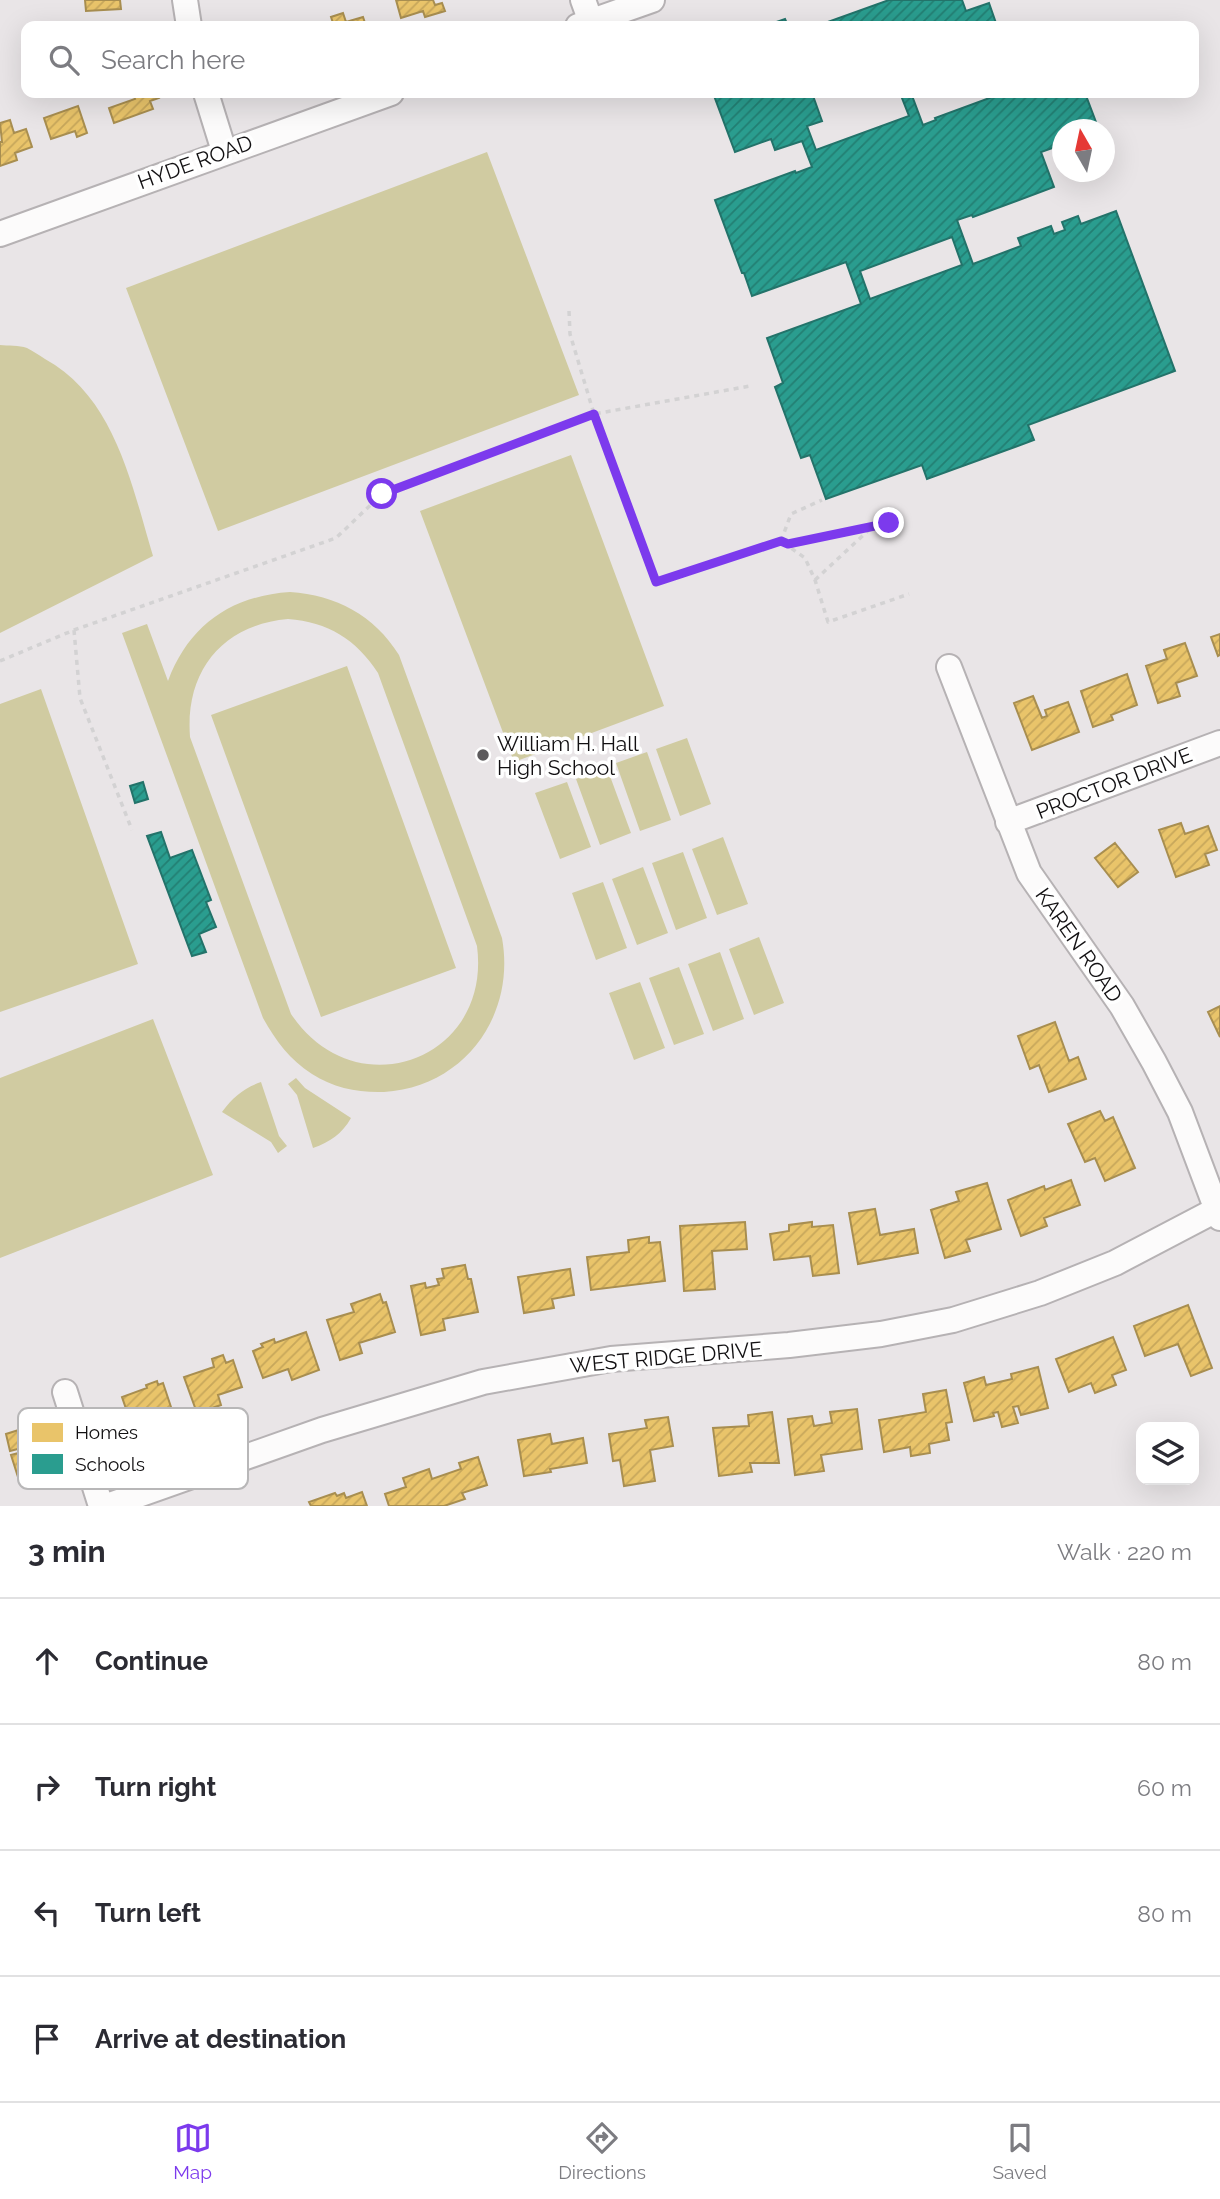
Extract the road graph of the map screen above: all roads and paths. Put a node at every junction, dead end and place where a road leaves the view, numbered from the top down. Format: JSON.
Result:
{"nodes":[{"id":1,"x":184,"y":0,"type":"edge"},
{"id":2,"x":652,"y":0,"type":"edge"},
{"id":3,"x":584,"y":16,"type":"edge"},
{"id":4,"x":189,"y":21,"type":"edge"},
{"id":5,"x":208,"y":98,"type":"edge"},
{"id":6,"x":377,"y":98,"type":"edge"},
{"id":7,"x":224,"y":151,"type":"junction"},
{"id":8,"x":0,"y":234,"type":"edge"},
{"id":9,"x":569,"y":311,"type":"dead end"},
{"id":10,"x":750,"y":386,"type":"dead end"},
{"id":11,"x":594,"y":414,"type":"junction"},
{"id":12,"x":822,"y":500,"type":"dead end"},
{"id":13,"x":889,"y":523,"type":"dead end"},
{"id":14,"x":872,"y":526,"type":"junction"},
{"id":15,"x":781,"y":541,"type":"junction"},
{"id":16,"x":788,"y":544,"type":"junction"},
{"id":17,"x":815,"y":580,"type":"junction"},
{"id":18,"x":909,"y":594,"type":"dead end"},
{"id":19,"x":74,"y":630,"type":"junction"},
{"id":20,"x":0,"y":662,"type":"edge"},
{"id":21,"x":949,"y":667,"type":"dead end"},
{"id":22,"x":1220,"y":743,"type":"edge"},
{"id":23,"x":1008,"y":822,"type":"junction"},
{"id":24,"x":132,"y":830,"type":"dead end"},
{"id":25,"x":1219,"y":1212,"type":"edge"},
{"id":26,"x":65,"y":1392,"type":"dead end"},
{"id":27,"x":70,"y":1408,"type":"edge"},
{"id":28,"x":248,"y":1456,"type":"edge"},
{"id":29,"x":96,"y":1489,"type":"edge"},
{"id":30,"x":155,"y":1489,"type":"edge"},
{"id":31,"x":101,"y":1506,"type":"edge"},
{"id":32,"x":107,"y":1506,"type":"edge"}],
"edges":[{"from":1,"to":4,"type":"street"},
{"from":2,"to":3,"type":"street"},
{"from":5,"to":7,"type":"street"},
{"from":6,"to":7,"type":"street","name":"HYDE ROAD"},
{"from":7,"to":8,"type":"street","name":"HYDE ROAD"},
{"from":9,"to":11,"type":"path"},
{"from":10,"to":11,"type":"path"},
{"from":11,"to":15,"type":"path"},
{"from":11,"to":19,"type":"path"},
{"from":12,"to":15,"type":"path"},
{"from":13,"to":14,"type":"path"},
{"from":14,"to":16,"type":"path"},
{"from":14,"to":17,"type":"path"},
{"from":15,"to":16,"type":"path"},
{"from":16,"to":17,"type":"path"},
{"from":17,"to":18,"type":"path"},
{"from":19,"to":20,"type":"path"},
{"from":19,"to":24,"type":"path"},
{"from":21,"to":23,"type":"street","name":"KAREN ROAD"},
{"from":22,"to":23,"type":"street","name":"PROCTOR DRIVE"},
{"from":23,"to":25,"type":"street","name":"KAREN ROAD"},
{"from":25,"to":28,"type":"street","name":"WEST RIDGE DRIVE"},
{"from":26,"to":27,"type":"street"},
{"from":29,"to":31,"type":"street"},
{"from":30,"to":32,"type":"street","name":"WEST RIDGE DRIVE"}]}
